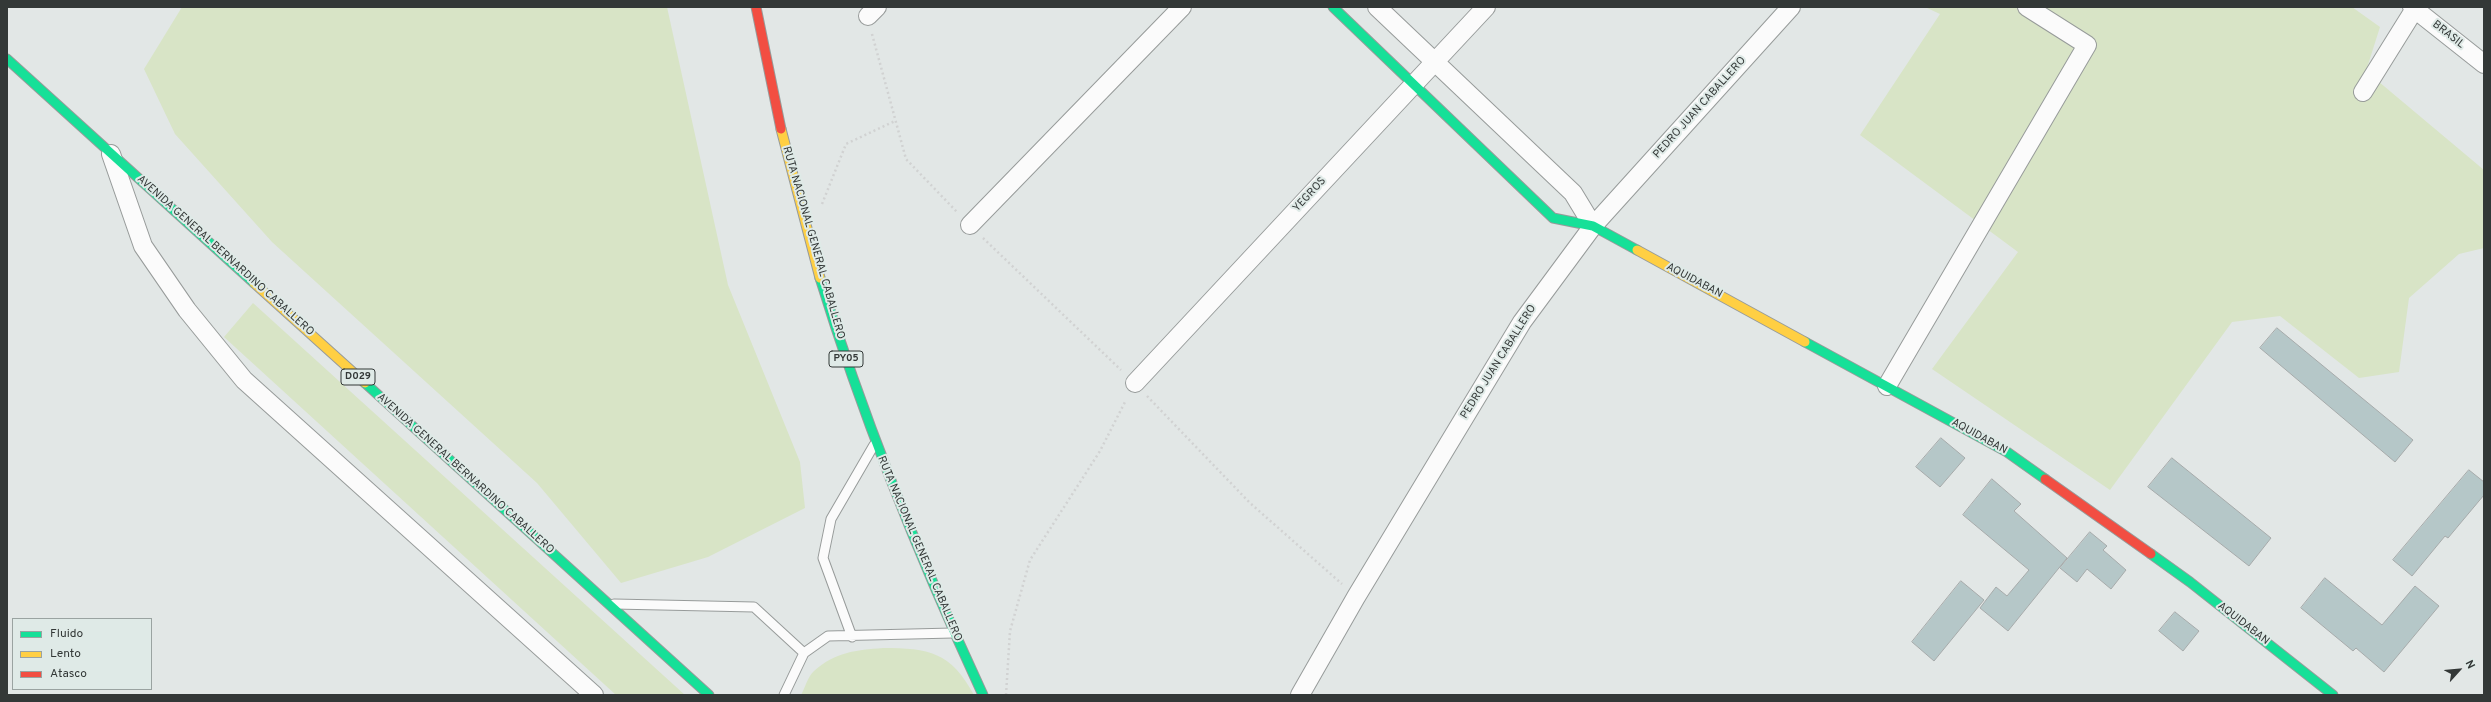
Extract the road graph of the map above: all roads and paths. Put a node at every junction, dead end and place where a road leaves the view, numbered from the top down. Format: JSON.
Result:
{"nodes":[{"id":1,"x":756,"y":7,"type":"edge"},
{"id":2,"x":1182,"y":7,"type":"edge"},
{"id":3,"x":1332,"y":7,"type":"edge"},
{"id":4,"x":1377,"y":7,"type":"edge"},
{"id":5,"x":1486,"y":7,"type":"edge"},
{"id":6,"x":1791,"y":7,"type":"edge"},
{"id":7,"x":2027,"y":7,"type":"edge"},
{"id":8,"x":2414,"y":8,"type":"edge"},
{"id":9,"x":873,"y":12,"type":"edge"},
{"id":10,"x":7,"y":60,"type":"edge"},
{"id":11,"x":1434,"y":61,"type":"junction"},
{"id":12,"x":2484,"y":64,"type":"edge"},
{"id":13,"x":1412,"y":84,"type":"junction"},
{"id":14,"x":2363,"y":92,"type":"dead end"},
{"id":15,"x":895,"y":121,"type":"junction"},
{"id":16,"x":111,"y":154,"type":"junction"},
{"id":17,"x":820,"y":208,"type":"dead end"},
{"id":18,"x":970,"y":225,"type":"junction"},
{"id":19,"x":1593,"y":226,"type":"junction"},
{"id":20,"x":1134,"y":383,"type":"junction"},
{"id":21,"x":1887,"y":386,"type":"junction"},
{"id":22,"x":875,"y":443,"type":"junction"},
{"id":23,"x":1356,"y":596,"type":"junction"},
{"id":24,"x":608,"y":604,"type":"junction"},
{"id":25,"x":953,"y":633,"type":"junction"},
{"id":26,"x":852,"y":637,"type":"junction"},
{"id":27,"x":804,"y":653,"type":"junction"},
{"id":28,"x":594,"y":695,"type":"edge"},
{"id":29,"x":709,"y":695,"type":"edge"},
{"id":30,"x":784,"y":695,"type":"edge"},
{"id":31,"x":983,"y":695,"type":"edge"},
{"id":32,"x":1006,"y":695,"type":"edge"},
{"id":33,"x":1300,"y":695,"type":"edge"},
{"id":34,"x":2333,"y":695,"type":"edge"}],
"edges":[{"from":1,"to":22,"type":"main road","name":"RUTA NACIONAL GENERAL CABALLERO","number":"PY05"},
{"from":2,"to":18,"type":"street"},
{"from":3,"to":13,"type":"main road","name":"AQUIDABAN"},
{"from":4,"to":11,"type":"street"},
{"from":5,"to":11,"type":"street","name":"YEGROS"},
{"from":6,"to":19,"type":"street","name":"PEDRO JUAN CABALLERO"},
{"from":7,"to":21,"type":"street"},
{"from":8,"to":12,"type":"street","name":"BRASIL"},
{"from":8,"to":14,"type":"street"},
{"from":9,"to":15,"type":"path"},
{"from":10,"to":16,"type":"main road","name":"AVENIDA GENERAL BERNARDINO CABALLERO","number":"D029"},
{"from":11,"to":13,"type":"street","name":"YEGROS"},
{"from":11,"to":19,"type":"street"},
{"from":13,"to":19,"type":"main road","name":"AQUIDABAN"},
{"from":13,"to":20,"type":"street","name":"YEGROS"},
{"from":15,"to":17,"type":"path"},
{"from":15,"to":18,"type":"path"},
{"from":16,"to":24,"type":"main road","name":"AVENIDA GENERAL BERNARDINO CABALLERO","number":"D029"},
{"from":16,"to":28,"type":"street"},
{"from":18,"to":20,"type":"path"},
{"from":19,"to":21,"type":"main road","name":"AQUIDABAN"},
{"from":19,"to":23,"type":"street","name":"PEDRO JUAN CABALLERO"},
{"from":20,"to":23,"type":"path"},
{"from":20,"to":32,"type":"path"},
{"from":21,"to":34,"type":"main road","name":"AQUIDABAN"},
{"from":22,"to":25,"type":"main road","name":"RUTA NACIONAL GENERAL CABALLERO","number":"PY05"},
{"from":22,"to":26,"type":"lane"},
{"from":23,"to":33,"type":"street","name":"PEDRO JUAN CABALLERO"},
{"from":24,"to":27,"type":"lane"},
{"from":24,"to":29,"type":"main road","name":"AVENIDA GENERAL BERNARDINO CABALLERO","number":"D029"},
{"from":25,"to":26,"type":"lane"},
{"from":25,"to":31,"type":"main road","name":"RUTA NACIONAL GENERAL CABALLERO","number":"PY05"},
{"from":26,"to":27,"type":"lane"},
{"from":27,"to":30,"type":"lane"}]}
